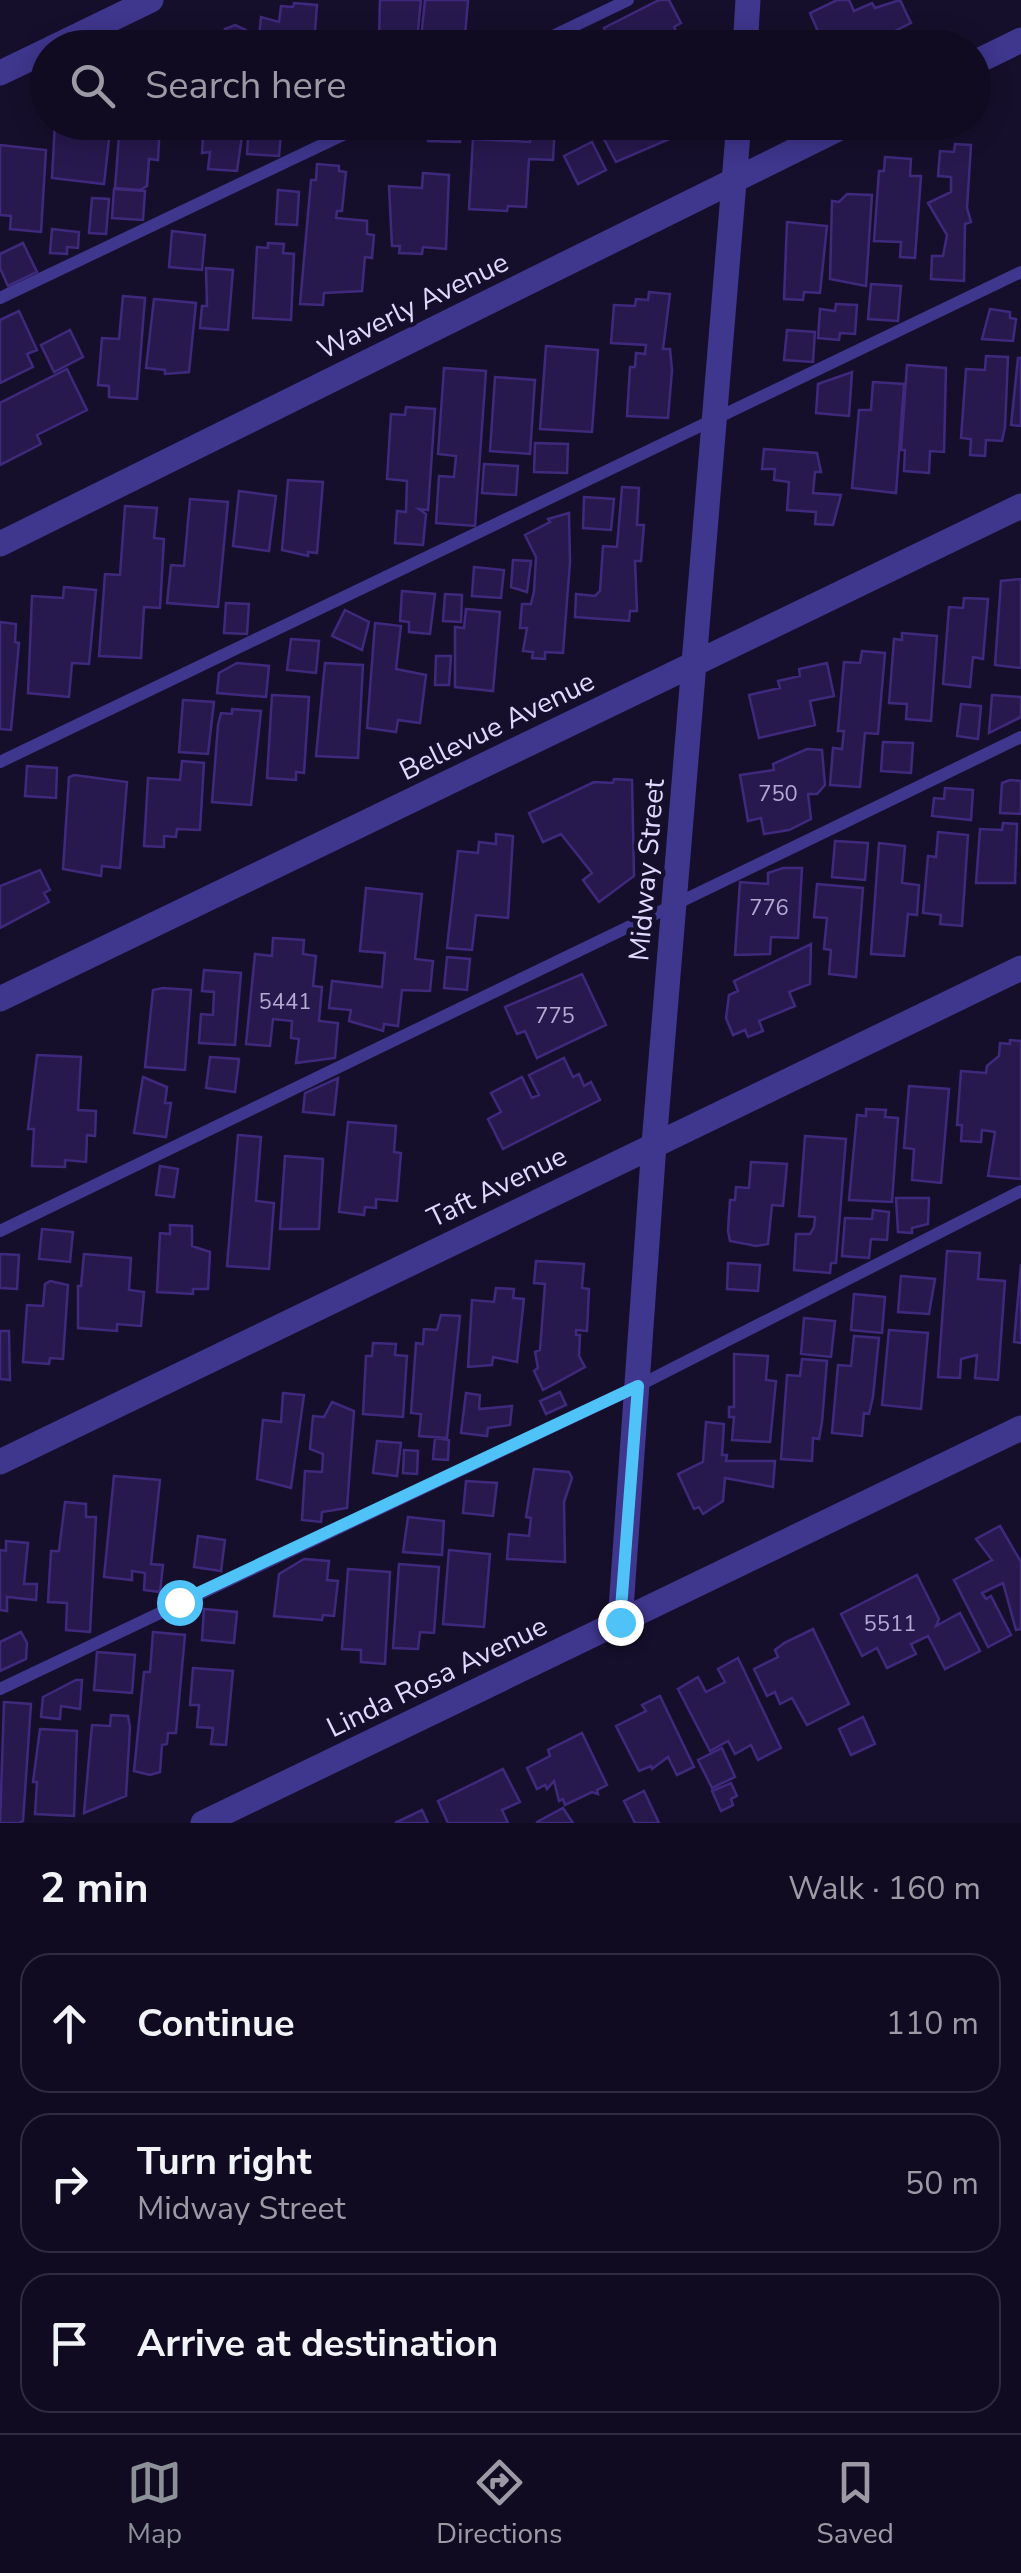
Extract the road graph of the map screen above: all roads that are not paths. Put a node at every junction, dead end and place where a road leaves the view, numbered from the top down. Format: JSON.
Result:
{"nodes":[{"id":1,"x":151,"y":0,"type":"edge"},
{"id":2,"x":628,"y":0,"type":"edge"},
{"id":3,"x":748,"y":0,"type":"edge"},
{"id":4,"x":89,"y":30,"type":"edge"},
{"id":5,"x":566,"y":30,"type":"edge"},
{"id":6,"x":746,"y":30,"type":"edge"},
{"id":7,"x":1021,"y":40,"type":"edge"},
{"id":8,"x":991,"y":55,"type":"edge"},
{"id":9,"x":30,"y":59,"type":"edge"},
{"id":10,"x":0,"y":73,"type":"edge"},
{"id":11,"x":332,"y":140,"type":"edge"},
{"id":12,"x":738,"y":140,"type":"edge"},
{"id":13,"x":815,"y":140,"type":"edge"},
{"id":14,"x":735,"y":179,"type":"junction"},
{"id":15,"x":1021,"y":272,"type":"edge"},
{"id":16,"x":0,"y":298,"type":"edge"},
{"id":17,"x":713,"y":421,"type":"junction"},
{"id":18,"x":1021,"y":506,"type":"edge"},
{"id":19,"x":0,"y":544,"type":"edge"},
{"id":20,"x":694,"y":664,"type":"junction"},
{"id":21,"x":1021,"y":737,"type":"edge"},
{"id":22,"x":0,"y":762,"type":"edge"},
{"id":23,"x":675,"y":905,"type":"junction"},
{"id":24,"x":1021,"y":968,"type":"edge"},
{"id":25,"x":0,"y":999,"type":"edge"},
{"id":26,"x":654,"y":1144,"type":"junction"},
{"id":27,"x":1021,"y":1191,"type":"edge"},
{"id":28,"x":0,"y":1231,"type":"edge"},
{"id":29,"x":638,"y":1386,"type":"junction"},
{"id":30,"x":1021,"y":1428,"type":"edge"},
{"id":31,"x":0,"y":1462,"type":"edge"},
{"id":32,"x":620,"y":1622,"type":"junction"},
{"id":33,"x":0,"y":1689,"type":"edge"},
{"id":34,"x":203,"y":1823,"type":"edge"}],
"edges":[{"from":1,"to":4,"type":"street"},
{"from":2,"to":5,"type":"lane"},
{"from":3,"to":6,"type":"street"},
{"from":7,"to":8,"type":"street"},
{"from":9,"to":10,"type":"street"},
{"from":11,"to":16,"type":"lane"},
{"from":12,"to":14,"type":"street","name":"Midway Street"},
{"from":13,"to":14,"type":"street","name":"Waverly Avenue"},
{"from":14,"to":17,"type":"street","name":"Midway Street"},
{"from":14,"to":19,"type":"street","name":"Waverly Avenue"},
{"from":15,"to":17,"type":"lane"},
{"from":17,"to":20,"type":"street","name":"Midway Street"},
{"from":17,"to":22,"type":"lane"},
{"from":18,"to":20,"type":"street","name":"Bellevue Avenue"},
{"from":20,"to":23,"type":"street","name":"Midway Street"},
{"from":20,"to":25,"type":"street","name":"Bellevue Avenue"},
{"from":21,"to":23,"type":"lane"},
{"from":23,"to":26,"type":"street","name":"Midway Street"},
{"from":23,"to":28,"type":"lane"},
{"from":24,"to":26,"type":"street","name":"Taft Avenue"},
{"from":26,"to":29,"type":"street","name":"Midway Street"},
{"from":26,"to":31,"type":"street","name":"Taft Avenue"},
{"from":27,"to":29,"type":"lane"},
{"from":29,"to":32,"type":"street","name":"Midway Street"},
{"from":29,"to":33,"type":"lane"},
{"from":30,"to":32,"type":"street","name":"Linda Rosa Avenue"},
{"from":32,"to":34,"type":"street","name":"Linda Rosa Avenue"}]}
